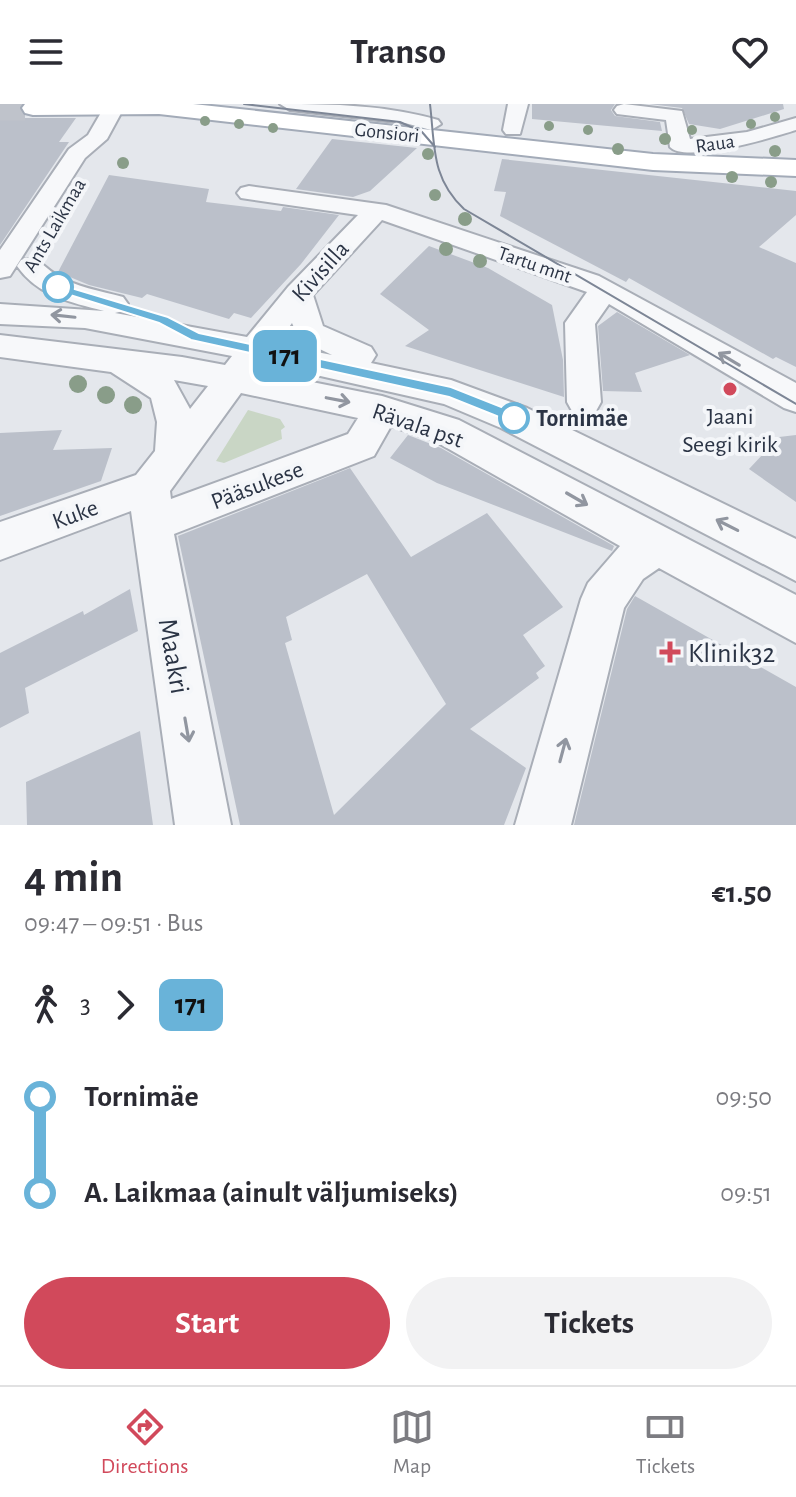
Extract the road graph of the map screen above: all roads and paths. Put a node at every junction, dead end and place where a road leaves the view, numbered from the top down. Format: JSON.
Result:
{"nodes":[{"id":1,"x":202,"y":104,"type":"edge"},
{"id":2,"x":290,"y":104,"type":"edge"},
{"id":3,"x":518,"y":104,"type":"edge"},
{"id":4,"x":115,"y":105,"type":"edge"},
{"id":5,"x":33,"y":108,"type":"dead end"},
{"id":6,"x":624,"y":110,"type":"dead end"},
{"id":7,"x":433,"y":117,"type":"edge"},
{"id":8,"x":796,"y":124,"type":"edge"},
{"id":9,"x":520,"y":139,"type":"junction"},
{"id":10,"x":627,"y":148,"type":"junction"},
{"id":11,"x":690,"y":150,"type":"junction"},
{"id":12,"x":597,"y":156,"type":"junction"},
{"id":13,"x":741,"y":165,"type":"junction"},
{"id":14,"x":796,"y":167,"type":"edge"},
{"id":15,"x":249,"y":193,"type":"dead end"},
{"id":16,"x":377,"y":210,"type":"junction"},
{"id":17,"x":17,"y":254,"type":"edge"},
{"id":18,"x":0,"y":270,"type":"edge"},
{"id":19,"x":605,"y":289,"type":"junction"},
{"id":20,"x":298,"y":294,"type":"junction"},
{"id":21,"x":0,"y":305,"type":"edge"},
{"id":22,"x":0,"y":314,"type":"edge"},
{"id":23,"x":195,"y":337,"type":"junction"},
{"id":24,"x":2,"y":345,"type":"edge"},
{"id":25,"x":255,"y":350,"type":"junction"},
{"id":26,"x":103,"y":358,"type":"junction"},
{"id":27,"x":234,"y":379,"type":"junction"},
{"id":28,"x":451,"y":393,"type":"junction"},
{"id":29,"x":796,"y":399,"type":"edge"},
{"id":30,"x":584,"y":402,"type":"dead end"},
{"id":31,"x":382,"y":409,"type":"junction"},
{"id":32,"x":298,"y":455,"type":"dead end"},
{"id":33,"x":157,"y":494,"type":"junction"},
{"id":34,"x":0,"y":541,"type":"edge"},
{"id":35,"x":656,"y":545,"type":"junction"},
{"id":36,"x":796,"y":561,"type":"edge"},
{"id":37,"x":796,"y":620,"type":"edge"},
{"id":38,"x":203,"y":825,"type":"edge"},
{"id":39,"x":543,"y":825,"type":"edge"}],
"edges":[{"from":1,"to":7,"type":"main road","name":"Gonsiori"},
{"from":2,"to":7,"type":"street"},
{"from":3,"to":9,"type":"street"},
{"from":4,"to":5,"type":"main road","name":"Gonsiori"},
{"from":4,"to":9,"type":"main road","name":"Gonsiori"},
{"from":4,"to":17,"type":"street","name":"Ants Laikmaa"},
{"from":6,"to":11,"type":"street"},
{"from":7,"to":9,"type":"main road","name":"Gonsiori"},
{"from":8,"to":11,"type":"street","name":"Raua"},
{"from":9,"to":10,"type":"main road","name":"Gonsiori"},
{"from":9,"to":12,"type":"main road","name":"Gonsiori"},
{"from":10,"to":11,"type":"main road","name":"Gonsiori"},
{"from":10,"to":12,"type":"main road"},
{"from":11,"to":13,"type":"main road","name":"Gonsiori"},
{"from":11,"to":14,"type":"main road","name":"Gonsiori"},
{"from":12,"to":13,"type":"main road","name":"Gonsiori"},
{"from":13,"to":14,"type":"main road","name":"Gonsiori"},
{"from":15,"to":16,"type":"street","name":"Tartu mnt"},
{"from":16,"to":19,"type":"street","name":"Tartu mnt"},
{"from":16,"to":20,"type":"street","name":"Kivisilla"},
{"from":17,"to":18,"type":"street","name":"Ants Laikmaa"},
{"from":17,"to":21,"type":"street","name":"Ants Laikmaa"},
{"from":17,"to":23,"type":"street"},
{"from":29,"to":19,"type":"street","name":"Tartu mnt","one_way":true},
{"from":19,"to":30,"type":"street"},
{"from":20,"to":25,"type":"street","name":"Kivisilla"},
{"from":20,"to":28,"type":"street"},
{"from":23,"to":22,"type":"street","name":"Rävala pst","one_way":true},
{"from":23,"to":25,"type":"street","name":"Rävala pst"},
{"from":24,"to":26,"type":"street","name":"Rävala pst"},
{"from":25,"to":27,"type":"street","name":"Kivisilla"},
{"from":25,"to":28,"type":"street","name":"Rävala pst"},
{"from":26,"to":27,"type":"street","name":"Rävala pst"},
{"from":26,"to":33,"type":"street","name":"Maakri"},
{"from":27,"to":31,"type":"street","name":"Rävala pst","one_way":true},
{"from":27,"to":33,"type":"street","name":"Kivisilla"},
{"from":36,"to":28,"type":"street","name":"Rävala pst","one_way":true},
{"from":31,"to":33,"type":"street","name":"Pääsukese"},
{"from":31,"to":35,"type":"street","name":"Rävala pst","one_way":true},
{"from":32,"to":33,"type":"street"},
{"from":33,"to":34,"type":"street","name":"Kuke"},
{"from":33,"to":38,"type":"street","name":"Maakri","one_way":true},
{"from":35,"to":37,"type":"street","name":"Rävala pst"},
{"from":39,"to":35,"type":"street","one_way":true}]}
